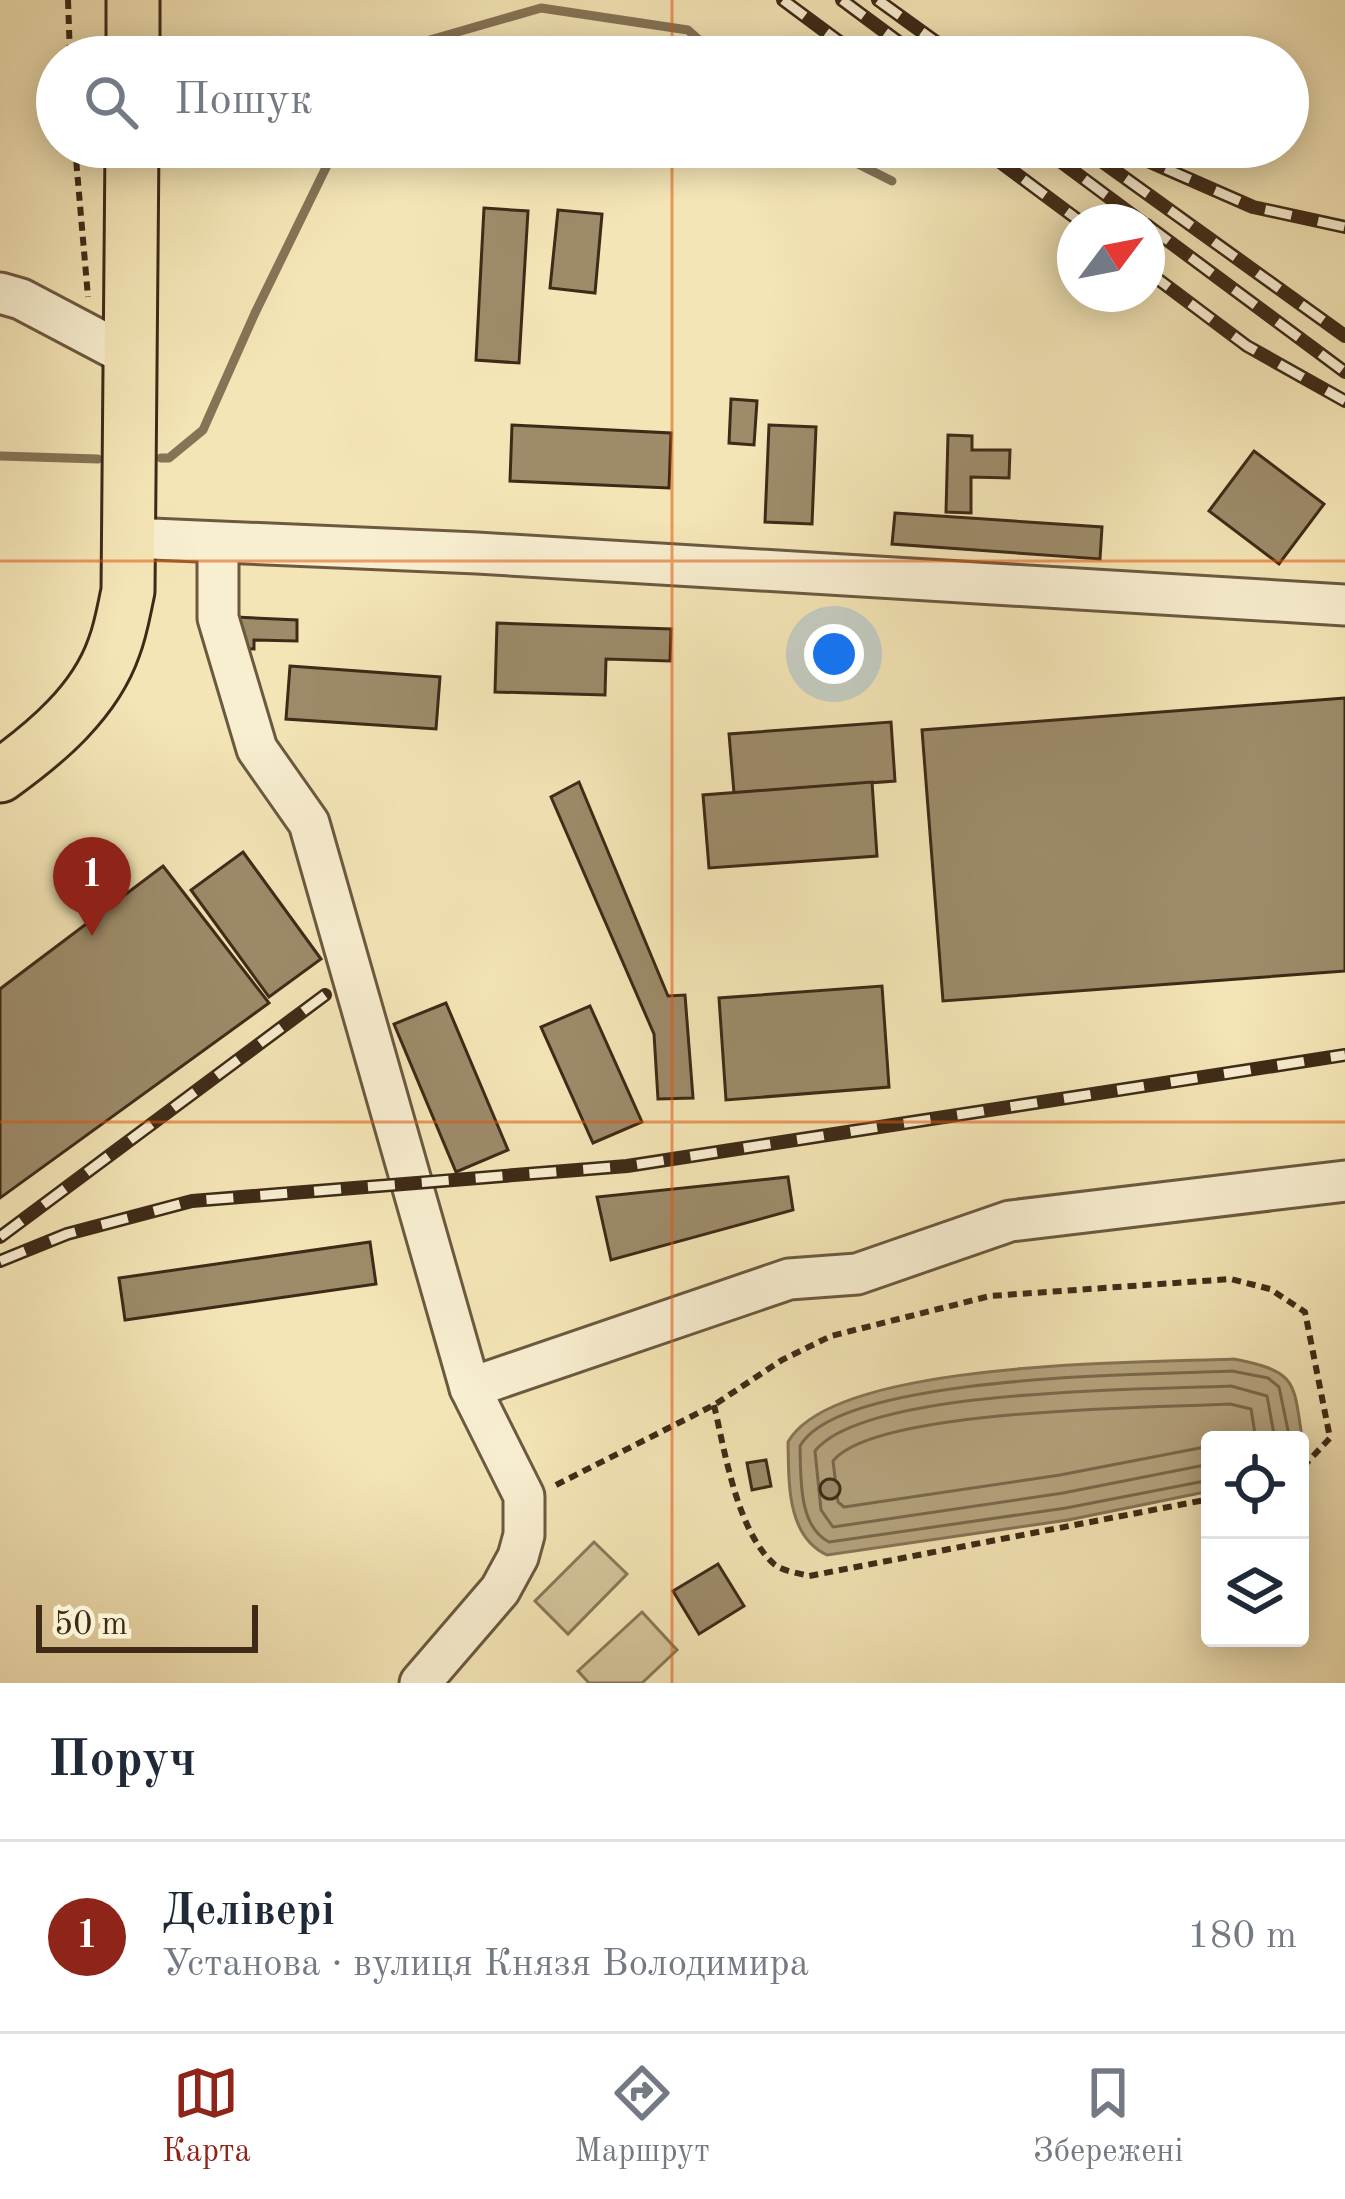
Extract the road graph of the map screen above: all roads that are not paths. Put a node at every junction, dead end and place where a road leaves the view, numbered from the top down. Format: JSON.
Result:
{"nodes":[{"id":1,"x":133,"y":0,"type":"edge"},
{"id":2,"x":133,"y":36,"type":"edge"},
{"id":3,"x":130,"y":168,"type":"edge"},
{"id":4,"x":0,"y":292,"type":"edge"},
{"id":5,"x":111,"y":346,"type":"junction"},
{"id":6,"x":129,"y":538,"type":"junction"},
{"id":7,"x":218,"y":544,"type":"junction"},
{"id":8,"x":1345,"y":604,"type":"edge"},
{"id":9,"x":0,"y":776,"type":"edge"},
{"id":10,"x":1345,"y":1180,"type":"edge"},
{"id":11,"x":470,"y":1388,"type":"junction"},
{"id":12,"x":420,"y":1683,"type":"edge"}],
"edges":[{"from":1,"to":2,"type":"main road"},
{"from":3,"to":5,"type":"main road"},
{"from":4,"to":5,"type":"lane"},
{"from":5,"to":6,"type":"main road"},
{"from":6,"to":7,"type":"lane"},
{"from":6,"to":9,"type":"main road"},
{"from":7,"to":8,"type":"lane"},
{"from":7,"to":11,"type":"lane"},
{"from":10,"to":11,"type":"lane"},
{"from":11,"to":12,"type":"lane"}]}
